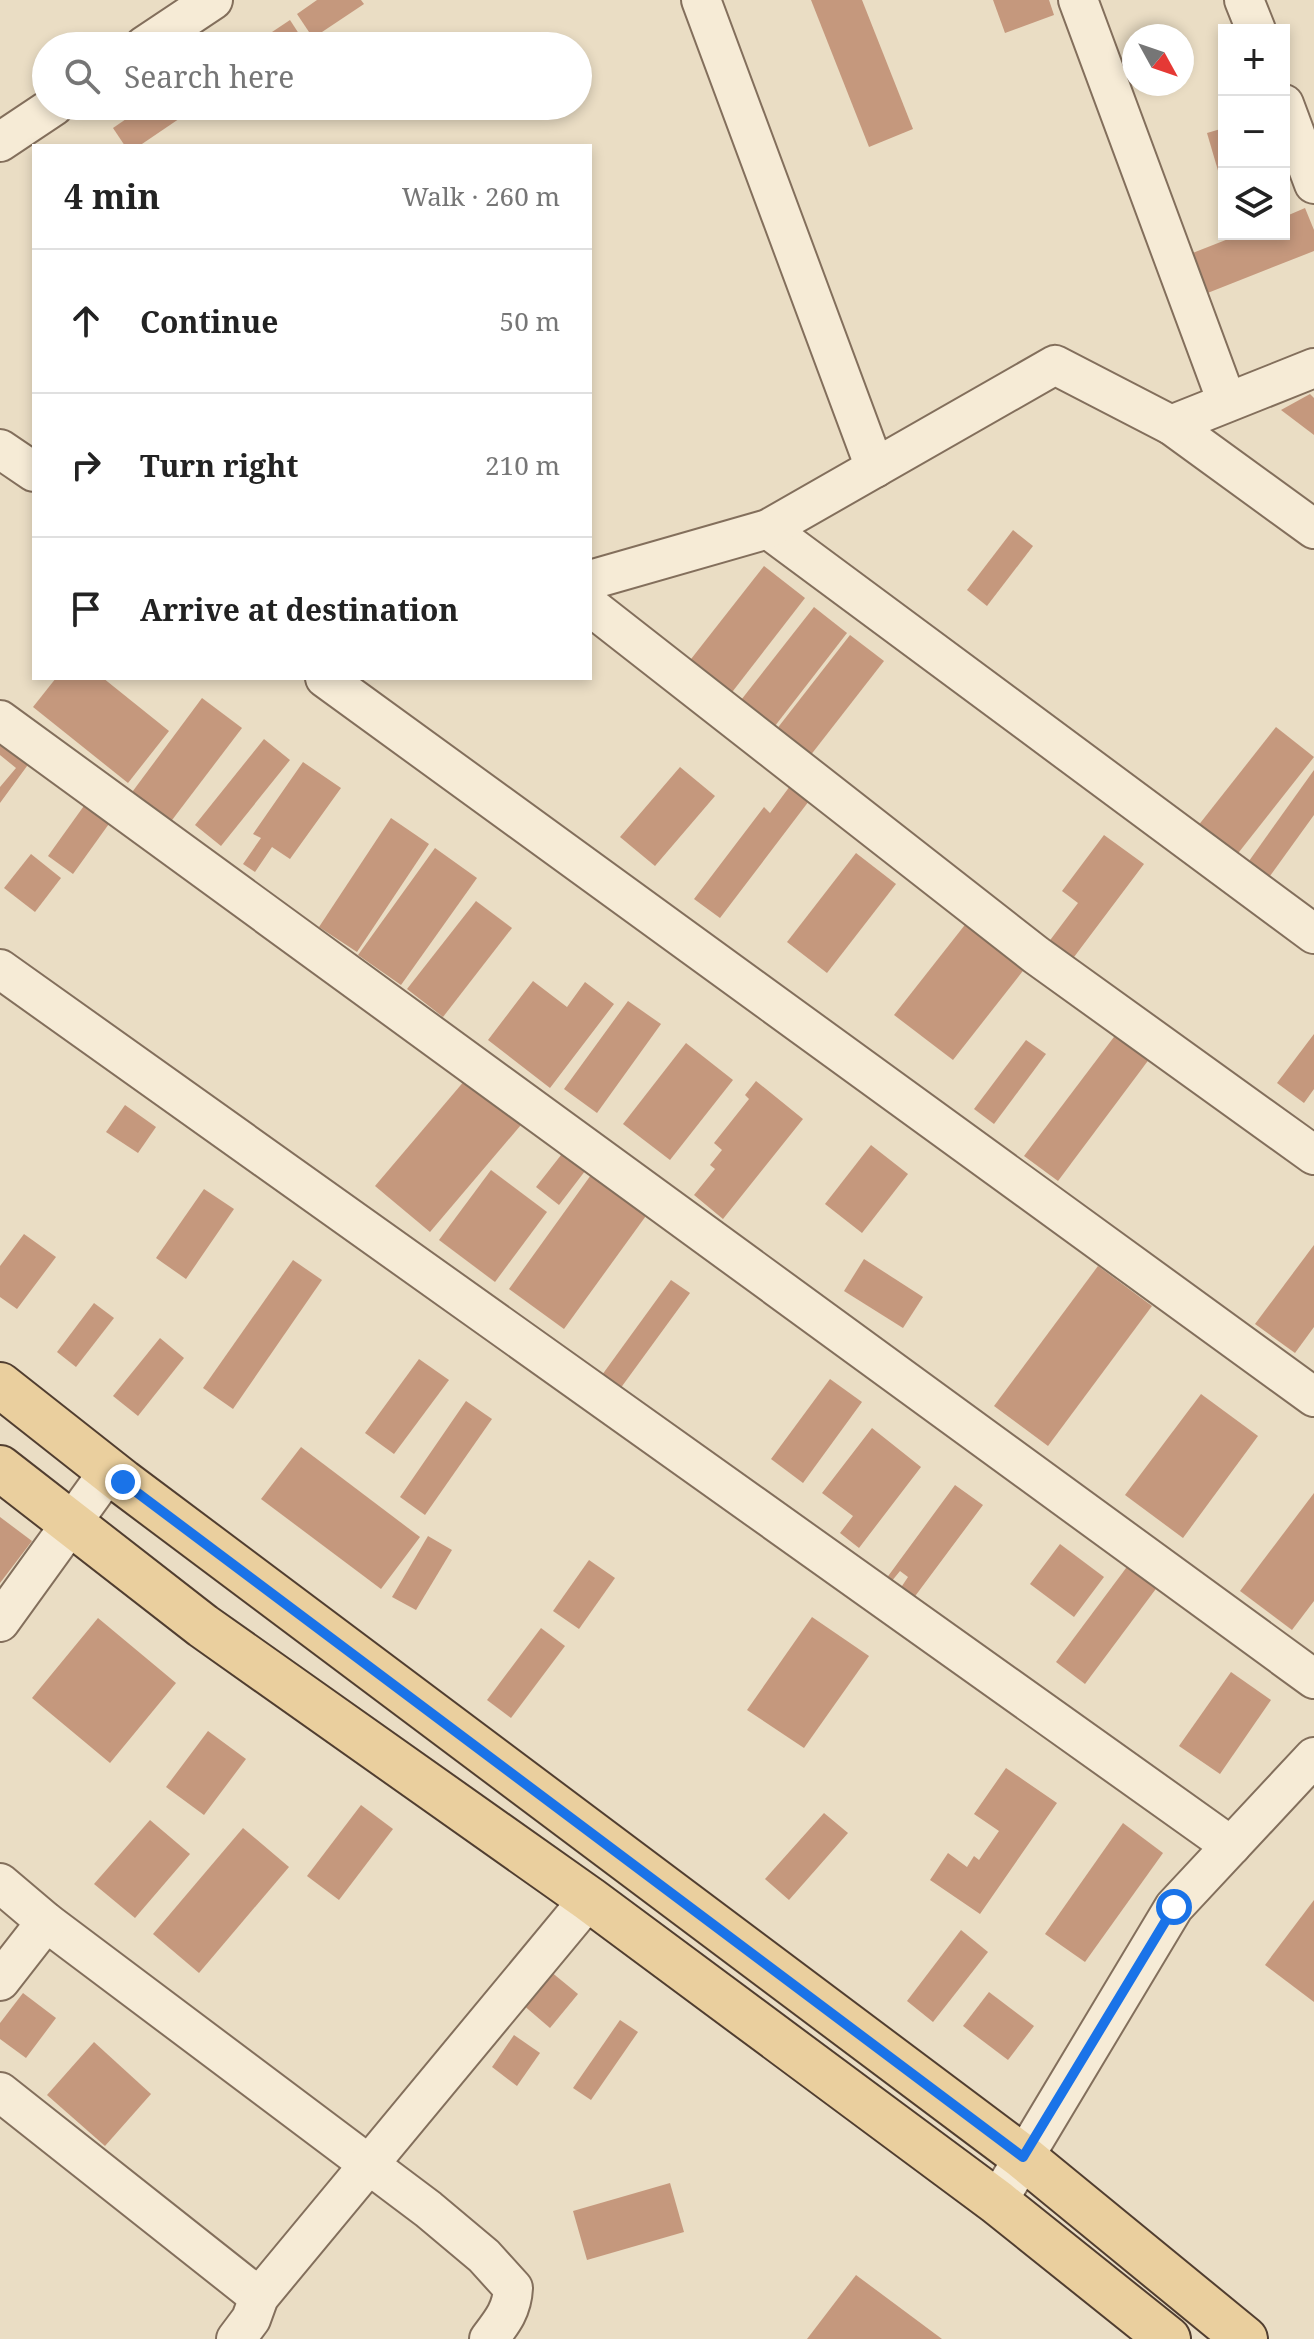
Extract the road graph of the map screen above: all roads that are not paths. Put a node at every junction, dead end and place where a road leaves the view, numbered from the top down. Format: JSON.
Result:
{"nodes":[{"id":1,"x":213,"y":0,"type":"edge"},
{"id":2,"x":701,"y":0,"type":"edge"},
{"id":3,"x":1078,"y":0,"type":"edge"},
{"id":4,"x":1244,"y":0,"type":"edge"},
{"id":5,"x":1254,"y":24,"type":"edge"},
{"id":6,"x":165,"y":32,"type":"edge"},
{"id":7,"x":33,"y":120,"type":"edge"},
{"id":8,"x":1290,"y":120,"type":"edge"},
{"id":9,"x":0,"y":142,"type":"edge"},
{"id":10,"x":1314,"y":184,"type":"edge"},
{"id":11,"x":1314,"y":368,"type":"edge"},
{"id":12,"x":1227,"y":402,"type":"junction"},
{"id":13,"x":1171,"y":425,"type":"junction"},
{"id":14,"x":0,"y":449,"type":"edge"},
{"id":15,"x":875,"y":468,"type":"junction"},
{"id":16,"x":32,"y":471,"type":"edge"},
{"id":17,"x":768,"y":529,"type":"junction"},
{"id":18,"x":1314,"y":529,"type":"edge"},
{"id":19,"x":592,"y":579,"type":"edge"},
{"id":20,"x":592,"y":608,"type":"edge"},
{"id":21,"x":328,"y":680,"type":"edge"},
{"id":22,"x":0,"y":720,"type":"edge"},
{"id":23,"x":1314,"y":934,"type":"edge"},
{"id":24,"x":0,"y":969,"type":"edge"},
{"id":25,"x":1314,"y":1155,"type":"edge"},
{"id":26,"x":0,"y":1385,"type":"edge"},
{"id":27,"x":1314,"y":1397,"type":"edge"},
{"id":28,"x":0,"y":1468,"type":"edge"},
{"id":29,"x":109,"y":1471,"type":"junction"},
{"id":30,"x":70,"y":1522,"type":"junction"},
{"id":31,"x":0,"y":1622,"type":"edge"},
{"id":32,"x":1314,"y":1679,"type":"edge"},
{"id":33,"x":1314,"y":1757,"type":"edge"},
{"id":34,"x":1231,"y":1846,"type":"junction"},
{"id":35,"x":0,"y":1883,"type":"edge"},
{"id":36,"x":589,"y":1899,"type":"junction"},
{"id":37,"x":46,"y":1922,"type":"junction"},
{"id":38,"x":0,"y":1981,"type":"edge"},
{"id":39,"x":0,"y":2092,"type":"edge"},
{"id":40,"x":1023,"y":2157,"type":"junction"},
{"id":41,"x":370,"y":2164,"type":"junction"},
{"id":42,"x":997,"y":2202,"type":"junction"},
{"id":43,"x":259,"y":2297,"type":"junction"},
{"id":44,"x":504,"y":2331,"type":"edge"},
{"id":45,"x":236,"y":2339,"type":"edge"},
{"id":46,"x":1168,"y":2339,"type":"edge"},
{"id":47,"x":1245,"y":2339,"type":"edge"}],
"edges":[{"from":1,"to":6,"type":"street"},
{"from":2,"to":15,"type":"street"},
{"from":3,"to":12,"type":"street"},
{"from":4,"to":5,"type":"street"},
{"from":7,"to":9,"type":"street"},
{"from":8,"to":10,"type":"street"},
{"from":11,"to":12,"type":"street"},
{"from":12,"to":13,"type":"street"},
{"from":13,"to":15,"type":"street"},
{"from":13,"to":18,"type":"street"},
{"from":14,"to":16,"type":"street"},
{"from":15,"to":17,"type":"street"},
{"from":17,"to":19,"type":"street"},
{"from":17,"to":23,"type":"street"},
{"from":20,"to":25,"type":"street"},
{"from":21,"to":27,"type":"street"},
{"from":22,"to":32,"type":"street"},
{"from":24,"to":34,"type":"street"},
{"from":26,"to":29,"type":"main road"},
{"from":28,"to":30,"type":"main road"},
{"from":29,"to":30,"type":"street"},
{"from":29,"to":40,"type":"main road"},
{"from":30,"to":31,"type":"street"},
{"from":30,"to":36,"type":"main road"},
{"from":33,"to":34,"type":"street"},
{"from":34,"to":40,"type":"street"},
{"from":35,"to":37,"type":"street"},
{"from":36,"to":41,"type":"street"},
{"from":36,"to":42,"type":"main road"},
{"from":37,"to":38,"type":"street"},
{"from":37,"to":41,"type":"street"},
{"from":39,"to":43,"type":"street"},
{"from":40,"to":42,"type":"street"},
{"from":40,"to":47,"type":"main road"},
{"from":41,"to":43,"type":"street"},
{"from":41,"to":44,"type":"street"},
{"from":42,"to":46,"type":"main road"},
{"from":43,"to":45,"type":"street"}]}
